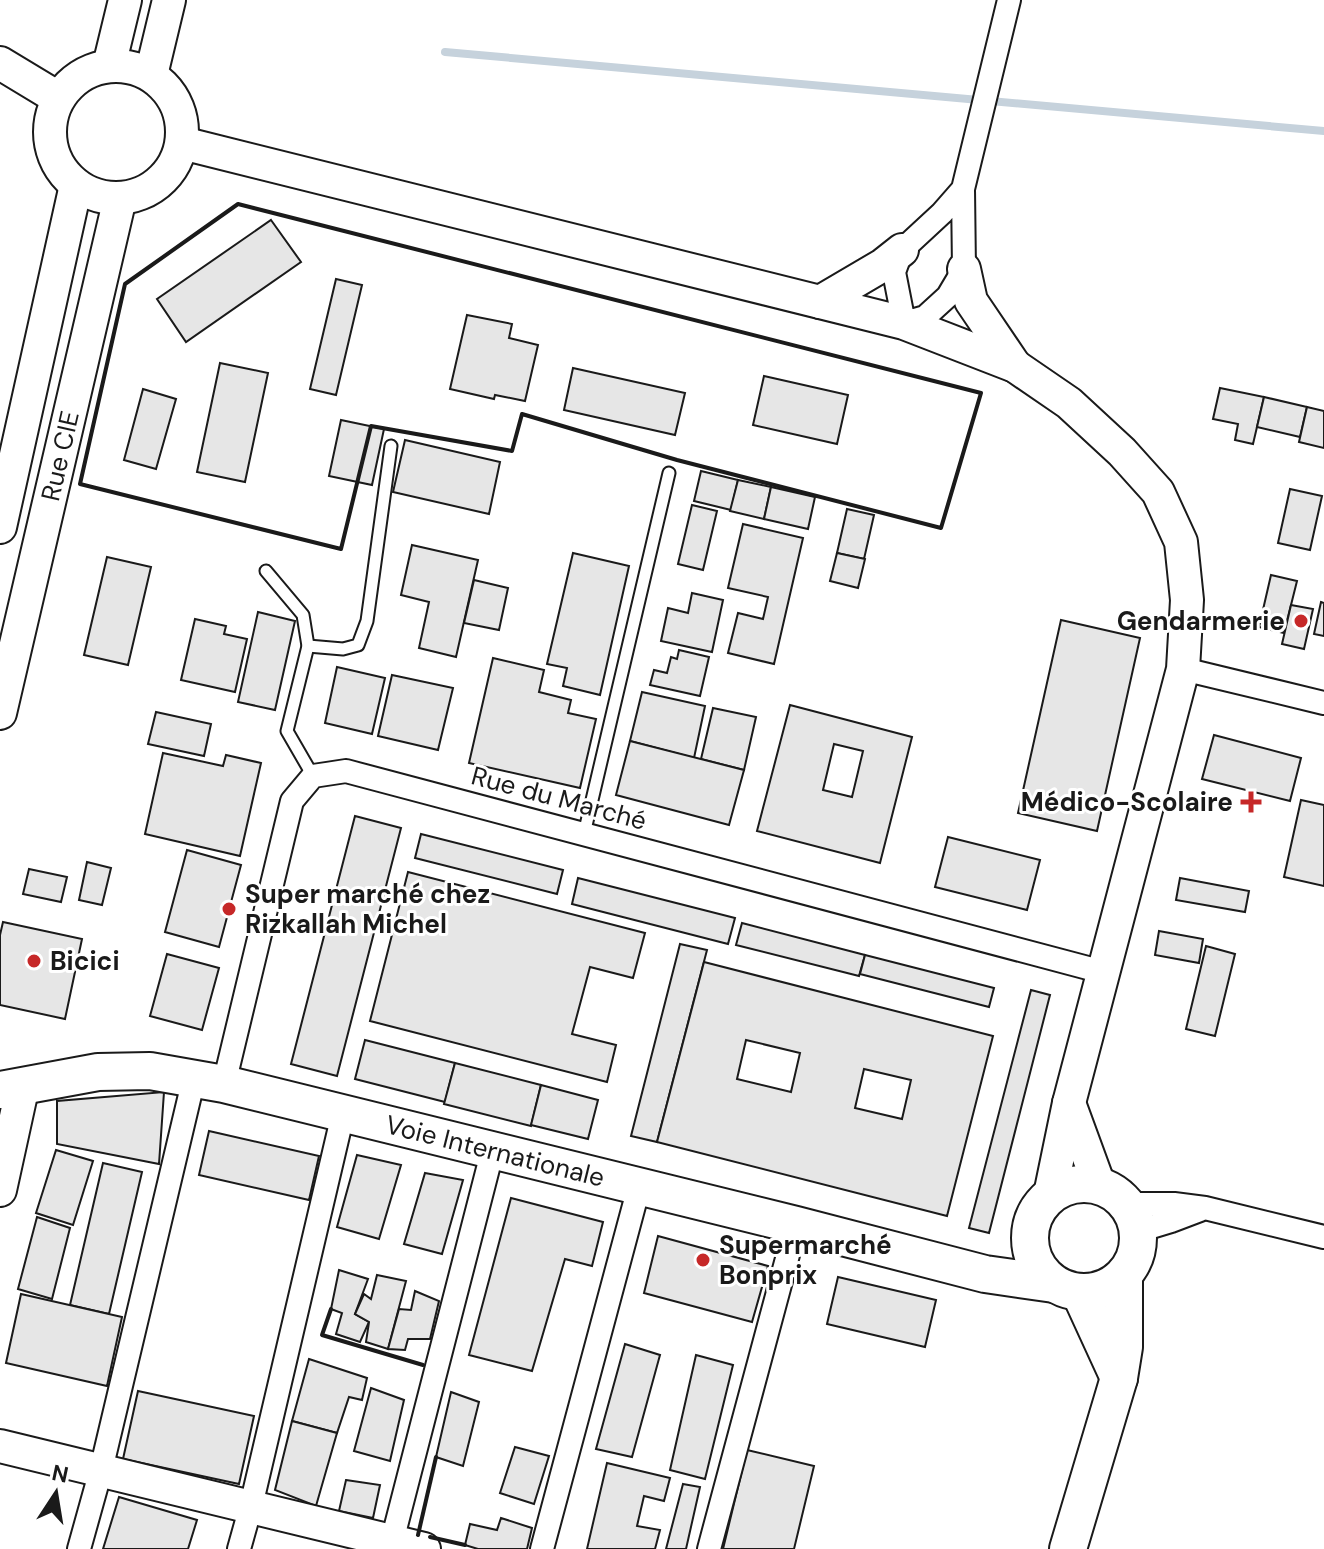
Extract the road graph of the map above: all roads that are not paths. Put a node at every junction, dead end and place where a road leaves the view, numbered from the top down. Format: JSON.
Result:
{"nodes":[{"id":1,"x":125,"y":0,"type":"edge"},
{"id":2,"x":169,"y":0,"type":"edge"},
{"id":3,"x":1009,"y":0,"type":"edge"},
{"id":4,"x":0,"y":63,"type":"edge"},
{"id":5,"x":109,"y":66,"type":"junction"},
{"id":6,"x":151,"y":75,"type":"junction"},
{"id":7,"x":58,"y":98,"type":"junction"},
{"id":8,"x":182,"y":143,"type":"junction"},
{"id":9,"x":76,"y":185,"type":"junction"},
{"id":10,"x":963,"y":189,"type":"junction"},
{"id":11,"x":120,"y":198,"type":"junction"},
{"id":12,"x":902,"y":250,"type":"junction"},
{"id":13,"x":964,"y":269,"type":"junction"},
{"id":14,"x":820,"y":302,"type":"junction"},
{"id":15,"x":904,"y":323,"type":"junction"},
{"id":16,"x":1015,"y":366,"type":"junction"},
{"id":17,"x":391,"y":446,"type":"dead end"},
{"id":18,"x":669,"y":473,"type":"dead end"},
{"id":19,"x":0,"y":527,"type":"edge"},
{"id":20,"x":266,"y":571,"type":"dead end"},
{"id":21,"x":308,"y":646,"type":"junction"},
{"id":22,"x":1183,"y":669,"type":"junction"},
{"id":23,"x":1324,"y":703,"type":"edge"},
{"id":24,"x":0,"y":713,"type":"edge"},
{"id":25,"x":313,"y":776,"type":"junction"},
{"id":26,"x":584,"y":834,"type":"junction"},
{"id":27,"x":1103,"y":972,"type":"junction"},
{"id":28,"x":209,"y":1081,"type":"junction"},
{"id":29,"x":11,"y":1088,"type":"edge"},
{"id":30,"x":1069,"y":1103,"type":"junction"},
{"id":31,"x":343,"y":1114,"type":"junction"},
{"id":32,"x":493,"y":1149,"type":"junction"},
{"id":33,"x":639,"y":1187,"type":"junction"},
{"id":34,"x":0,"y":1190,"type":"edge"},
{"id":35,"x":1050,"y":1195,"type":"junction"},
{"id":36,"x":1121,"y":1207,"type":"junction"},
{"id":37,"x":796,"y":1225,"type":"junction"},
{"id":38,"x":1324,"y":1237,"type":"edge"},
{"id":39,"x":1030,"y":1252,"type":"junction"},
{"id":40,"x":985,"y":1274,"type":"junction"},
{"id":41,"x":1124,"y":1275,"type":"junction"},
{"id":42,"x":1067,"y":1288,"type":"junction"},
{"id":43,"x":1119,"y":1378,"type":"junction"},
{"id":44,"x":0,"y":1446,"type":"edge"},
{"id":45,"x":101,"y":1470,"type":"junction"},
{"id":46,"x":251,"y":1506,"type":"junction"},
{"id":47,"x":391,"y":1545,"type":"edge"},
{"id":48,"x":79,"y":1549,"type":"edge"},
{"id":49,"x":239,"y":1549,"type":"edge"},
{"id":50,"x":424,"y":1549,"type":"edge"},
{"id":51,"x":542,"y":1549,"type":"edge"},
{"id":52,"x":709,"y":1549,"type":"edge"},
{"id":53,"x":1068,"y":1549,"type":"edge"}],
"edges":[{"from":1,"to":5,"type":"street"},
{"from":2,"to":6,"type":"street"},
{"from":3,"to":10,"type":"street"},
{"from":4,"to":7,"type":"street"},
{"from":5,"to":6,"type":"street"},
{"from":5,"to":7,"type":"street"},
{"from":6,"to":8,"type":"street"},
{"from":7,"to":9,"type":"street"},
{"from":8,"to":11,"type":"street"},
{"from":8,"to":14,"type":"street"},
{"from":9,"to":11,"type":"street"},
{"from":9,"to":19,"type":"street","name":"Rue CIE"},
{"from":10,"to":12,"type":"street"},
{"from":10,"to":13,"type":"street"},
{"from":11,"to":24,"type":"street","name":"Rue CIE"},
{"from":12,"to":14,"type":"street"},
{"from":12,"to":15,"type":"street"},
{"from":13,"to":15,"type":"street"},
{"from":13,"to":16,"type":"street"},
{"from":14,"to":15,"type":"street"},
{"from":15,"to":16,"type":"street"},
{"from":16,"to":22,"type":"street"},
{"from":17,"to":21,"type":"lane"},
{"from":18,"to":26,"type":"lane"},
{"from":20,"to":21,"type":"lane"},
{"from":21,"to":25,"type":"lane"},
{"from":22,"to":23,"type":"street"},
{"from":22,"to":27,"type":"street"},
{"from":25,"to":26,"type":"street","name":"Rue du Marché"},
{"from":25,"to":28,"type":"street"},
{"from":26,"to":27,"type":"street","name":"Rue du Marché"},
{"from":27,"to":30,"type":"street"},
{"from":28,"to":29,"type":"main road","name":"Voie Internationale"},
{"from":28,"to":31,"type":"main road","name":"Voie Internationale"},
{"from":28,"to":45,"type":"street"},
{"from":29,"to":34,"type":"street"},
{"from":30,"to":35,"type":"street"},
{"from":30,"to":36,"type":"street"},
{"from":31,"to":32,"type":"main road","name":"Voie Internationale"},
{"from":31,"to":46,"type":"street"},
{"from":32,"to":33,"type":"main road","name":"Voie Internationale"},
{"from":32,"to":47,"type":"street"},
{"from":33,"to":37,"type":"main road","name":"Voie Internationale"},
{"from":33,"to":51,"type":"street"},
{"from":35,"to":36,"type":"main road"},
{"from":35,"to":39,"type":"main road"},
{"from":36,"to":38,"type":"street"},
{"from":36,"to":41,"type":"main road"},
{"from":37,"to":40,"type":"main road","name":"Voie Internationale"},
{"from":37,"to":52,"type":"street"},
{"from":39,"to":40,"type":"main road"},
{"from":39,"to":42,"type":"main road"},
{"from":40,"to":42,"type":"main road","name":"Voie Internationale"},
{"from":41,"to":42,"type":"main road"},
{"from":41,"to":43,"type":"main road"},
{"from":42,"to":43,"type":"main road"},
{"from":43,"to":53,"type":"main road"},
{"from":44,"to":45,"type":"street"},
{"from":45,"to":46,"type":"street"},
{"from":45,"to":48,"type":"street"},
{"from":46,"to":47,"type":"street"},
{"from":46,"to":49,"type":"street"},
{"from":47,"to":50,"type":"street"}]}
